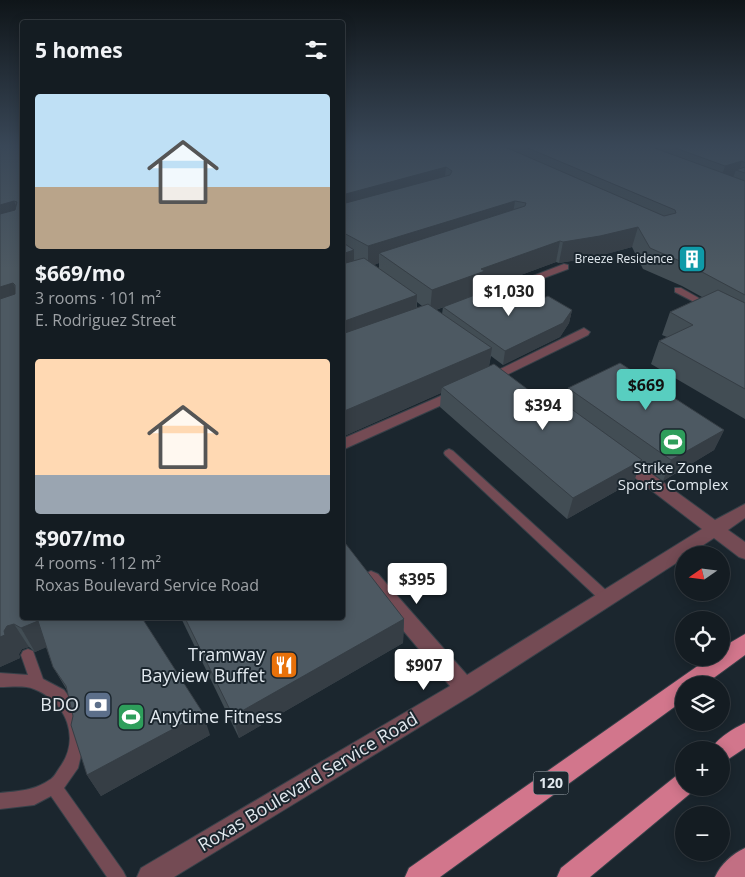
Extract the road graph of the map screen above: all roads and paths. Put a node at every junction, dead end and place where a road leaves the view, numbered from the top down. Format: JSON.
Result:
{"nodes":[{"id":1,"x":564,"y":267,"type":"dead end"},
{"id":2,"x":678,"y":290,"type":"dead end"},
{"id":3,"x":474,"y":301,"type":"edge"},
{"id":4,"x":712,"y":308,"type":"edge"},
{"id":5,"x":584,"y":332,"type":"dead end"},
{"id":6,"x":488,"y":361,"type":"edge"},
{"id":7,"x":503,"y":372,"type":"junction"},
{"id":8,"x":519,"y":384,"type":"edge"},
{"id":9,"x":345,"y":444,"type":"edge"},
{"id":10,"x":449,"y":453,"type":"dead end"},
{"id":11,"x":612,"y":454,"type":"edge"},
{"id":12,"x":745,"y":510,"type":"edge"},
{"id":13,"x":714,"y":529,"type":"junction"},
{"id":14,"x":745,"y":552,"type":"edge"},
{"id":15,"x":362,"y":568,"type":"edge"},
{"id":16,"x":605,"y":597,"type":"junction"},
{"id":17,"x":745,"y":643,"type":"edge"},
{"id":18,"x":28,"y":655,"type":"dead end"},
{"id":19,"x":699,"y":676,"type":"edge"},
{"id":20,"x":0,"y":680,"type":"edge"},
{"id":21,"x":37,"y":682,"type":"junction"},
{"id":22,"x":465,"y":688,"type":"junction"},
{"id":23,"x":675,"y":693,"type":"edge"},
{"id":24,"x":745,"y":734,"type":"edge"},
{"id":25,"x":730,"y":746,"type":"edge"},
{"id":26,"x":54,"y":787,"type":"junction"},
{"id":27,"x":675,"y":791,"type":"edge"},
{"id":28,"x":0,"y":800,"type":"edge"},
{"id":29,"x":745,"y":861,"type":"edge"},
{"id":30,"x":117,"y":877,"type":"edge"},
{"id":31,"x":150,"y":877,"type":"edge"},
{"id":32,"x":418,"y":877,"type":"edge"},
{"id":33,"x":570,"y":877,"type":"edge"},
{"id":34,"x":728,"y":877,"type":"edge"}],
"edges":[{"from":1,"to":3,"type":"street"},
{"from":2,"to":4,"type":"lane"},
{"from":5,"to":7,"type":"street"},
{"from":6,"to":7,"type":"street"},
{"from":7,"to":8,"type":"street"},
{"from":7,"to":9,"type":"street"},
{"from":10,"to":16,"type":"lane"},
{"from":11,"to":13,"type":"street"},
{"from":12,"to":13,"type":"street","name":"Roxas Boulevard Service Road"},
{"from":13,"to":14,"type":"street"},
{"from":13,"to":16,"type":"street","name":"Roxas Boulevard Service Road"},
{"from":15,"to":22,"type":"street"},
{"from":16,"to":22,"type":"street","name":"Roxas Boulevard Service Road"},
{"from":17,"to":19,"type":"highway","number":"120"},
{"from":18,"to":21,"type":"lane"},
{"from":20,"to":21,"type":"lane"},
{"from":21,"to":26,"type":"lane"},
{"from":22,"to":31,"type":"street","name":"Roxas Boulevard Service Road"},
{"from":23,"to":32,"type":"highway","number":"120"},
{"from":24,"to":25,"type":"highway"},
{"from":26,"to":28,"type":"lane"},
{"from":26,"to":30,"type":"lane"},
{"from":27,"to":33,"type":"highway"},
{"from":29,"to":34,"type":"main road"}]}
